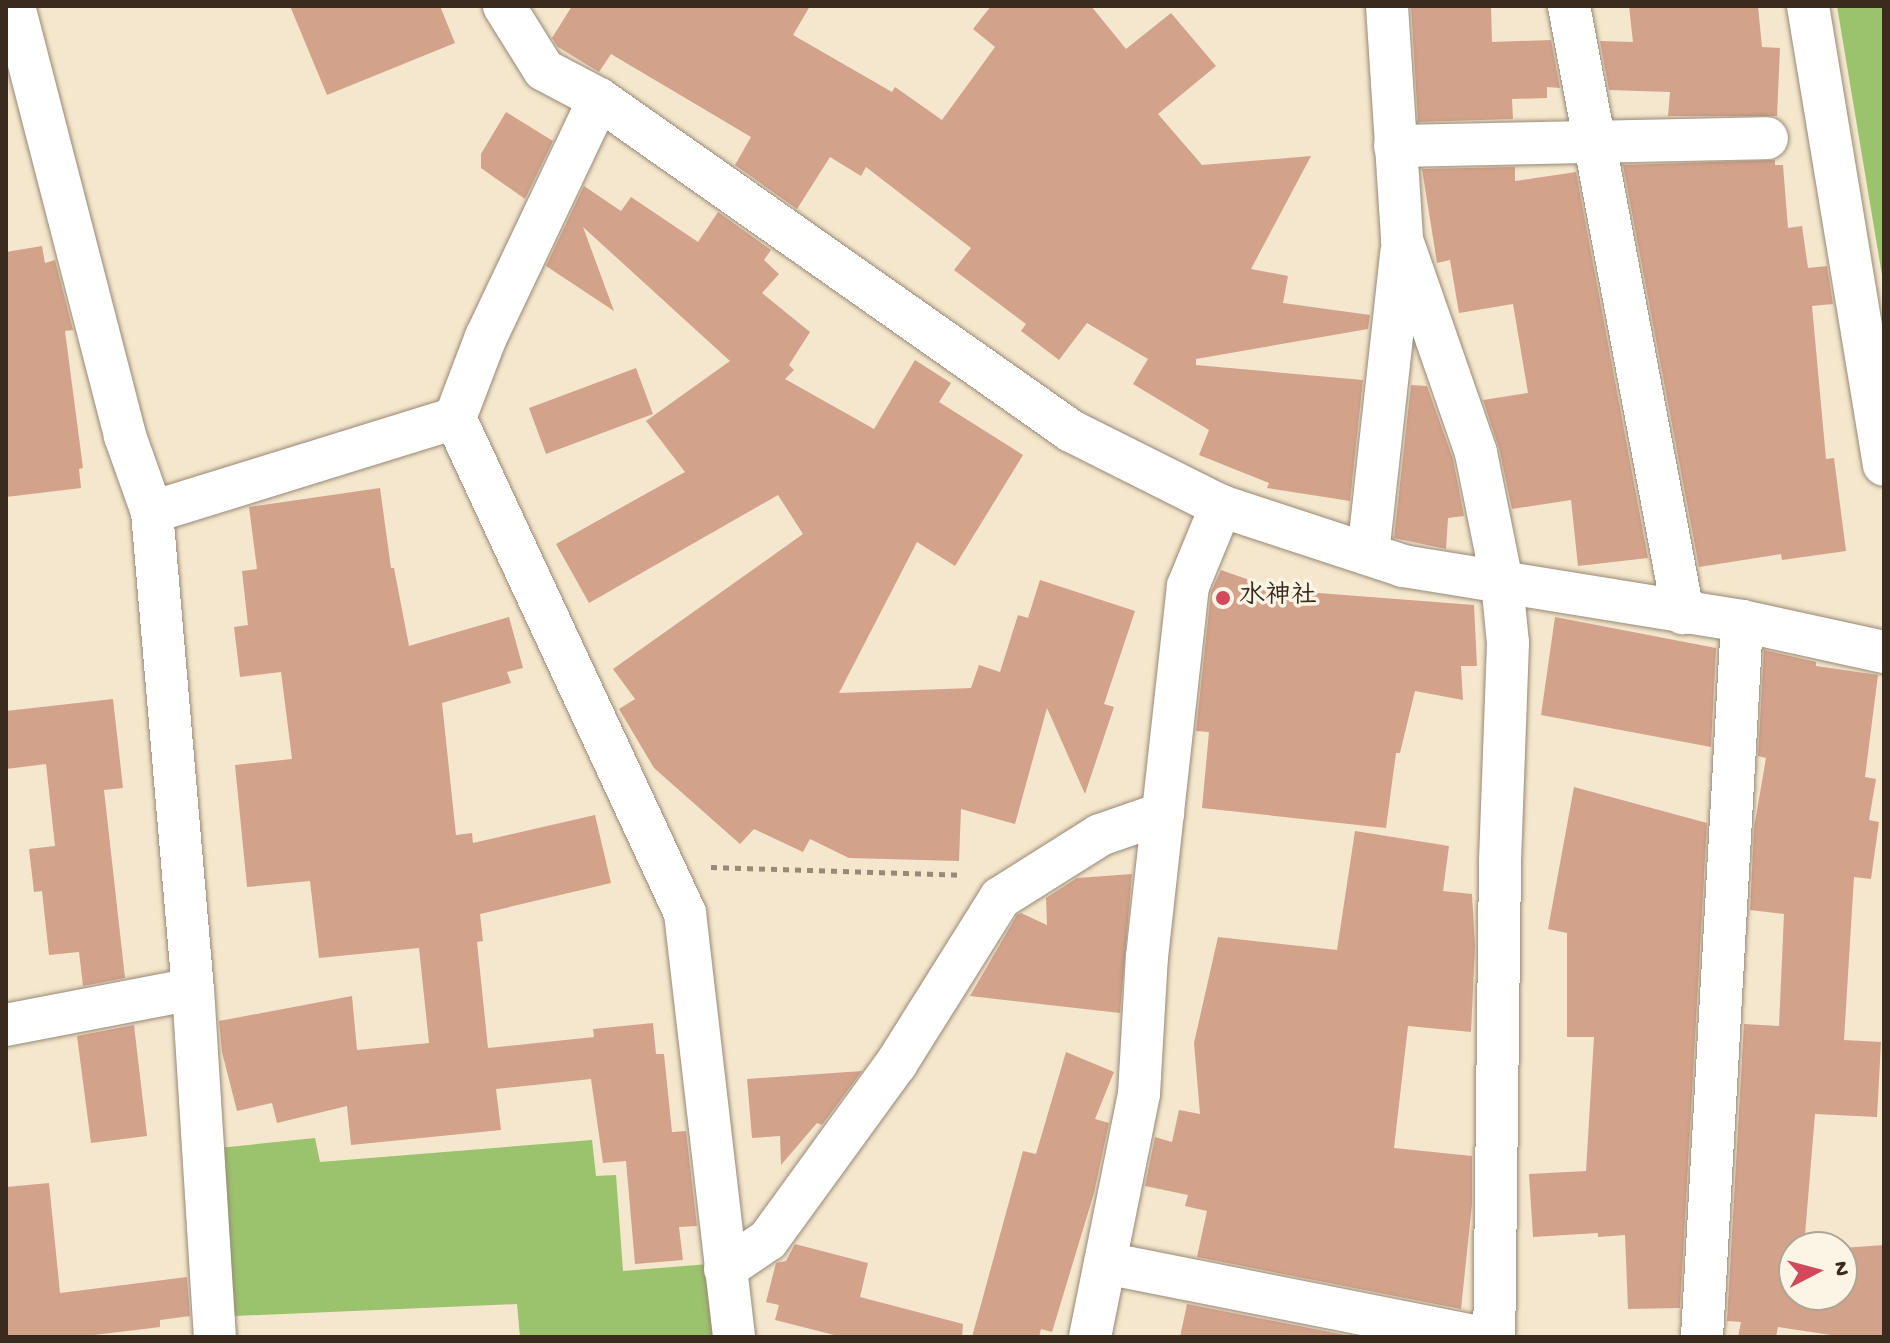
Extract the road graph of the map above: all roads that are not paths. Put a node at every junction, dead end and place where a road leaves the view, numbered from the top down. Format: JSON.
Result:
{"nodes":[{"id":1,"x":14,"y":6,"type":"edge"},
{"id":2,"x":504,"y":6,"type":"edge"},
{"id":3,"x":1387,"y":6,"type":"edge"},
{"id":4,"x":1569,"y":6,"type":"edge"},
{"id":5,"x":1808,"y":6,"type":"edge"},
{"id":6,"x":599,"y":99,"type":"junction"},
{"id":7,"x":1767,"y":138,"type":"dead end"},
{"id":8,"x":1594,"y":139,"type":"junction"},
{"id":9,"x":1395,"y":146,"type":"junction"},
{"id":10,"x":1402,"y":240,"type":"junction"},
{"id":11,"x":455,"y":418,"type":"junction"},
{"id":12,"x":1884,"y":465,"type":"edge"},
{"id":13,"x":1221,"y":506,"type":"junction"},
{"id":14,"x":152,"y":512,"type":"junction"},
{"id":15,"x":1368,"y":554,"type":"junction"},
{"id":16,"x":1502,"y":582,"type":"junction"},
{"id":17,"x":1683,"y":613,"type":"junction"},
{"id":18,"x":1742,"y":621,"type":"junction"},
{"id":19,"x":1884,"y":652,"type":"edge"},
{"id":20,"x":1163,"y":813,"type":"junction"},
{"id":21,"x":193,"y":989,"type":"junction"},
{"id":22,"x":6,"y":1025,"type":"edge"},
{"id":23,"x":1105,"y":1263,"type":"junction"},
{"id":24,"x":725,"y":1269,"type":"junction"},
{"id":25,"x":215,"y":1337,"type":"edge"},
{"id":26,"x":734,"y":1337,"type":"edge"},
{"id":27,"x":1090,"y":1337,"type":"edge"},
{"id":28,"x":1478,"y":1337,"type":"edge"},
{"id":29,"x":1494,"y":1337,"type":"edge"},
{"id":30,"x":1702,"y":1337,"type":"edge"}],
"edges":[{"from":1,"to":14,"type":"street"},
{"from":2,"to":6,"type":"street"},
{"from":3,"to":9,"type":"street"},
{"from":4,"to":8,"type":"street"},
{"from":5,"to":12,"type":"street"},
{"from":6,"to":11,"type":"street"},
{"from":6,"to":13,"type":"street"},
{"from":7,"to":8,"type":"street"},
{"from":8,"to":9,"type":"street"},
{"from":8,"to":17,"type":"street"},
{"from":9,"to":10,"type":"street"},
{"from":10,"to":15,"type":"street"},
{"from":10,"to":16,"type":"street"},
{"from":11,"to":14,"type":"street"},
{"from":11,"to":24,"type":"street"},
{"from":13,"to":15,"type":"street"},
{"from":13,"to":20,"type":"street"},
{"from":14,"to":21,"type":"street"},
{"from":15,"to":16,"type":"street"},
{"from":16,"to":17,"type":"street"},
{"from":16,"to":29,"type":"street"},
{"from":17,"to":18,"type":"street"},
{"from":18,"to":19,"type":"street"},
{"from":18,"to":30,"type":"street"},
{"from":20,"to":23,"type":"street"},
{"from":20,"to":24,"type":"street"},
{"from":21,"to":22,"type":"street"},
{"from":21,"to":25,"type":"street"},
{"from":23,"to":27,"type":"street"},
{"from":23,"to":28,"type":"street"},
{"from":24,"to":26,"type":"street"}]}
